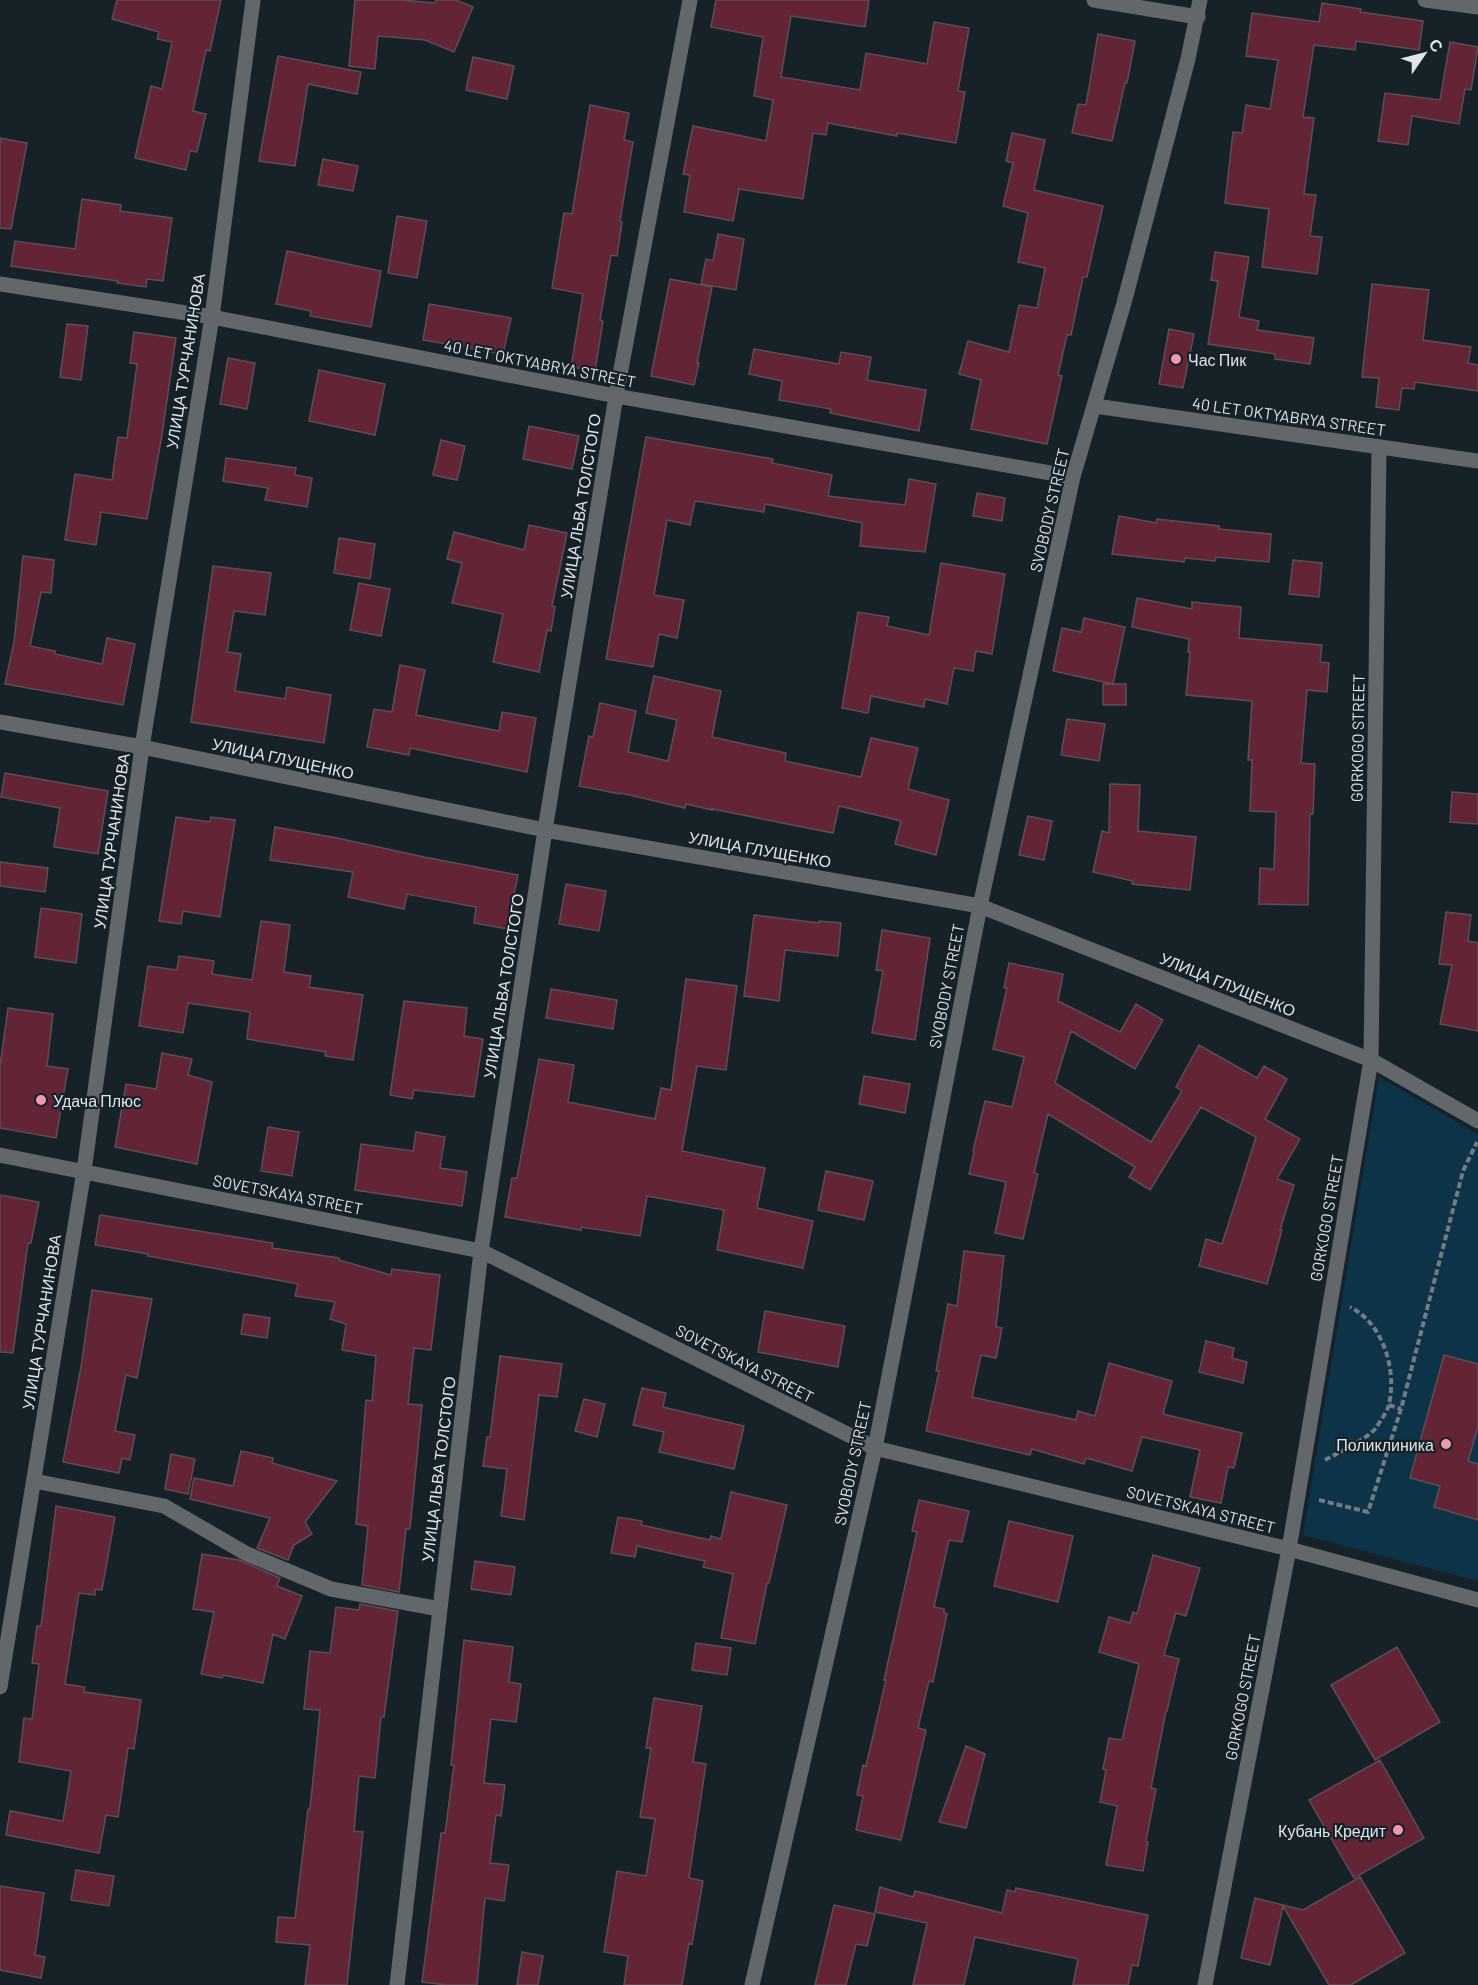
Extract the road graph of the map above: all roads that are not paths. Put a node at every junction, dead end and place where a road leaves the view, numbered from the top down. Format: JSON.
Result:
{"nodes":[{"id":1,"x":253,"y":0,"type":"edge"},
{"id":2,"x":690,"y":0,"type":"edge"},
{"id":3,"x":1094,"y":0,"type":"edge"},
{"id":4,"x":1200,"y":0,"type":"edge"},
{"id":5,"x":1425,"y":0,"type":"edge"},
{"id":6,"x":1478,"y":7,"type":"edge"},
{"id":7,"x":1197,"y":16,"type":"junction"},
{"id":8,"x":0,"y":284,"type":"edge"},
{"id":9,"x":212,"y":317,"type":"junction"},
{"id":10,"x":616,"y":396,"type":"junction"},
{"id":11,"x":1095,"y":406,"type":"junction"},
{"id":12,"x":1379,"y":448,"type":"junction"},
{"id":13,"x":1478,"y":461,"type":"edge"},
{"id":14,"x":1073,"y":477,"type":"junction"},
{"id":15,"x":0,"y":722,"type":"edge"},
{"id":16,"x":142,"y":747,"type":"junction"},
{"id":17,"x":545,"y":830,"type":"junction"},
{"id":18,"x":980,"y":906,"type":"junction"},
{"id":19,"x":1371,"y":1060,"type":"junction"},
{"id":20,"x":1478,"y":1122,"type":"edge"},
{"id":21,"x":0,"y":1155,"type":"edge"},
{"id":22,"x":84,"y":1171,"type":"junction"},
{"id":23,"x":481,"y":1251,"type":"junction"},
{"id":24,"x":875,"y":1448,"type":"junction"},
{"id":25,"x":33,"y":1481,"type":"junction"},
{"id":26,"x":1289,"y":1549,"type":"junction"},
{"id":27,"x":1478,"y":1600,"type":"edge"},
{"id":28,"x":440,"y":1609,"type":"junction"},
{"id":29,"x":0,"y":1687,"type":"edge"},
{"id":30,"x":397,"y":1985,"type":"edge"},
{"id":31,"x":752,"y":1985,"type":"edge"},
{"id":32,"x":1205,"y":1985,"type":"edge"}],
"edges":[{"from":1,"to":9,"type":"street","name":"УЛИЦА ТУРЧАНИНОВА"},
{"from":2,"to":10,"type":"street","name":"УЛИЦА ЛЬВА ТОЛСТОГО"},
{"from":3,"to":7,"type":"street"},
{"from":4,"to":7,"type":"street","name":"SVOBODY STREET"},
{"from":5,"to":6,"type":"street"},
{"from":7,"to":11,"type":"street","name":"SVOBODY STREET"},
{"from":8,"to":9,"type":"street","name":"40 LET OKTYABRYA STREET"},
{"from":9,"to":10,"type":"street","name":"40 LET OKTYABRYA STREET"},
{"from":9,"to":16,"type":"street","name":"УЛИЦА ТУРЧАНИНОВА"},
{"from":10,"to":14,"type":"street","name":"40 LET OKTYABRYA STREET"},
{"from":10,"to":17,"type":"street","name":"УЛИЦА ЛЬВА ТОЛСТОГО"},
{"from":11,"to":12,"type":"street","name":"40 LET OKTYABRYA STREET"},
{"from":11,"to":14,"type":"street","name":"SVOBODY STREET"},
{"from":12,"to":13,"type":"street","name":"40 LET OKTYABRYA STREET"},
{"from":12,"to":19,"type":"street","name":"GORKOGO STREET"},
{"from":14,"to":18,"type":"street","name":"SVOBODY STREET"},
{"from":15,"to":16,"type":"street","name":"УЛИЦА ГЛУЩЕНКО"},
{"from":16,"to":17,"type":"street","name":"УЛИЦА ГЛУЩЕНКО"},
{"from":16,"to":22,"type":"street","name":"УЛИЦА ТУРЧАНИНОВА"},
{"from":17,"to":18,"type":"street","name":"УЛИЦА ГЛУЩЕНКО"},
{"from":17,"to":23,"type":"street","name":"УЛИЦА ЛЬВА ТОЛСТОГО"},
{"from":18,"to":19,"type":"street","name":"УЛИЦА ГЛУЩЕНКО"},
{"from":18,"to":24,"type":"street","name":"SVOBODY STREET"},
{"from":19,"to":20,"type":"street","name":"УЛИЦА ГЛУЩЕНКО"},
{"from":19,"to":26,"type":"street","name":"GORKOGO STREET"},
{"from":21,"to":22,"type":"street","name":"SOVETSKAYA STREET"},
{"from":22,"to":23,"type":"street","name":"SOVETSKAYA STREET"},
{"from":22,"to":25,"type":"street","name":"УЛИЦА ТУРЧАНИНОВА"},
{"from":23,"to":24,"type":"street","name":"SOVETSKAYA STREET"},
{"from":23,"to":28,"type":"street","name":"УЛИЦА ЛЬВА ТОЛСТОГО"},
{"from":24,"to":26,"type":"street","name":"SOVETSKAYA STREET"},
{"from":24,"to":31,"type":"street","name":"SVOBODY STREET"},
{"from":25,"to":28,"type":"street"},
{"from":25,"to":29,"type":"street","name":"УЛИЦА ТУРЧАНИНОВА"},
{"from":26,"to":27,"type":"street","name":"SOVETSKAYA STREET"},
{"from":26,"to":32,"type":"street","name":"GORKOGO STREET"},
{"from":28,"to":30,"type":"street","name":"УЛИЦА ЛЬВА ТОЛСТОГО"}]}
